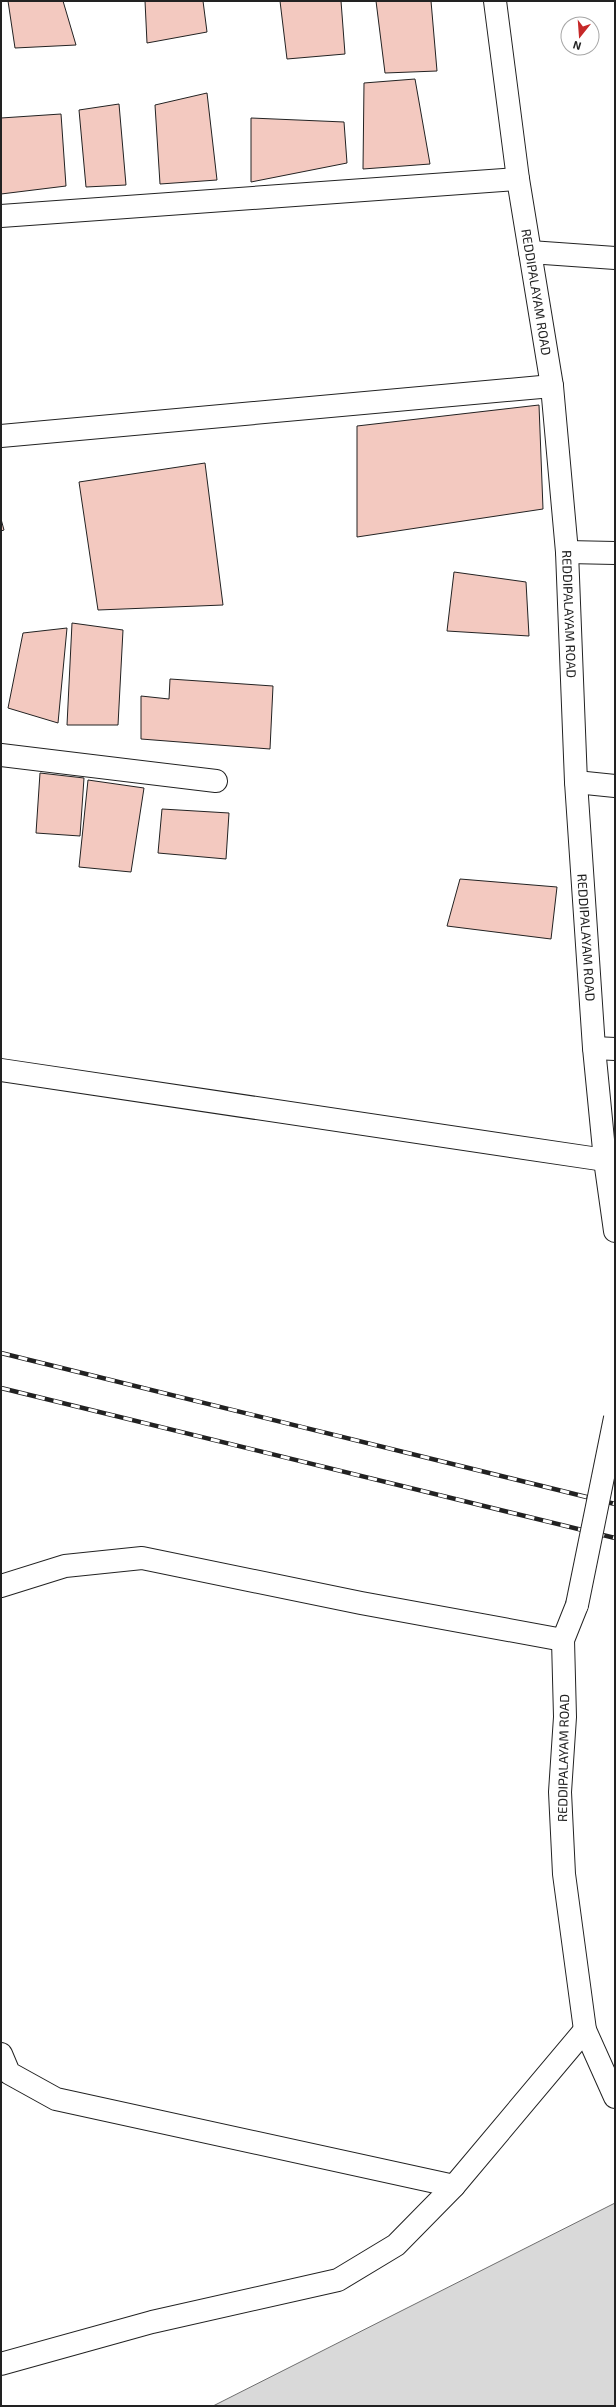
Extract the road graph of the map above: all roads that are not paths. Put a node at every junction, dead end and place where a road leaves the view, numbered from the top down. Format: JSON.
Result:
{"nodes":[{"id":1,"x":495,"y":1,"type":"edge"},
{"id":2,"x":518,"y":179,"type":"junction"},
{"id":3,"x":1,"y":216,"type":"edge"},
{"id":4,"x":530,"y":252,"type":"junction"},
{"id":5,"x":615,"y":258,"type":"edge"},
{"id":6,"x":552,"y":386,"type":"junction"},
{"id":7,"x":1,"y":436,"type":"edge"},
{"id":8,"x":567,"y":552,"type":"junction"},
{"id":9,"x":615,"y":553,"type":"edge"},
{"id":10,"x":1,"y":756,"type":"edge"},
{"id":11,"x":216,"y":781,"type":"dead end"},
{"id":12,"x":576,"y":782,"type":"junction"},
{"id":13,"x":615,"y":786,"type":"edge"},
{"id":14,"x":594,"y":1048,"type":"junction"},
{"id":15,"x":615,"y":1049,"type":"edge"},
{"id":16,"x":1,"y":1070,"type":"edge"},
{"id":17,"x":604,"y":1160,"type":"junction"},
{"id":18,"x":615,"y":1231,"type":"edge"},
{"id":19,"x":615,"y":1418,"type":"edge"},
{"id":20,"x":1,"y":1586,"type":"edge"},
{"id":21,"x":563,"y":1640,"type":"junction"},
{"id":22,"x":585,"y":2030,"type":"junction"},
{"id":23,"x":1,"y":2054,"type":"edge"},
{"id":24,"x":615,"y":2097,"type":"edge"},
{"id":25,"x":454,"y":2186,"type":"junction"},
{"id":26,"x":1,"y":2364,"type":"edge"}],
"edges":[{"from":1,"to":2,"type":"street","name":"REDDIPALAYAM ROAD"},
{"from":2,"to":3,"type":"street"},
{"from":2,"to":4,"type":"street","name":"REDDIPALAYAM ROAD"},
{"from":4,"to":5,"type":"street"},
{"from":4,"to":6,"type":"street","name":"REDDIPALAYAM ROAD"},
{"from":6,"to":7,"type":"street"},
{"from":6,"to":8,"type":"street","name":"REDDIPALAYAM ROAD"},
{"from":8,"to":9,"type":"street"},
{"from":8,"to":12,"type":"street","name":"REDDIPALAYAM ROAD"},
{"from":10,"to":11,"type":"street"},
{"from":12,"to":13,"type":"street"},
{"from":12,"to":14,"type":"street","name":"REDDIPALAYAM ROAD"},
{"from":14,"to":15,"type":"street"},
{"from":14,"to":17,"type":"street","name":"REDDIPALAYAM ROAD"},
{"from":16,"to":17,"type":"street"},
{"from":17,"to":18,"type":"street","name":"REDDIPALAYAM ROAD"},
{"from":19,"to":21,"type":"street","name":"REDDIPALAYAM ROAD","bridge":true},
{"from":20,"to":21,"type":"street"},
{"from":21,"to":22,"type":"street","name":"REDDIPALAYAM ROAD"},
{"from":22,"to":24,"type":"street","name":"REDDIPALAYAM ROAD"},
{"from":22,"to":25,"type":"street"},
{"from":23,"to":25,"type":"street"},
{"from":25,"to":26,"type":"street"}]}
